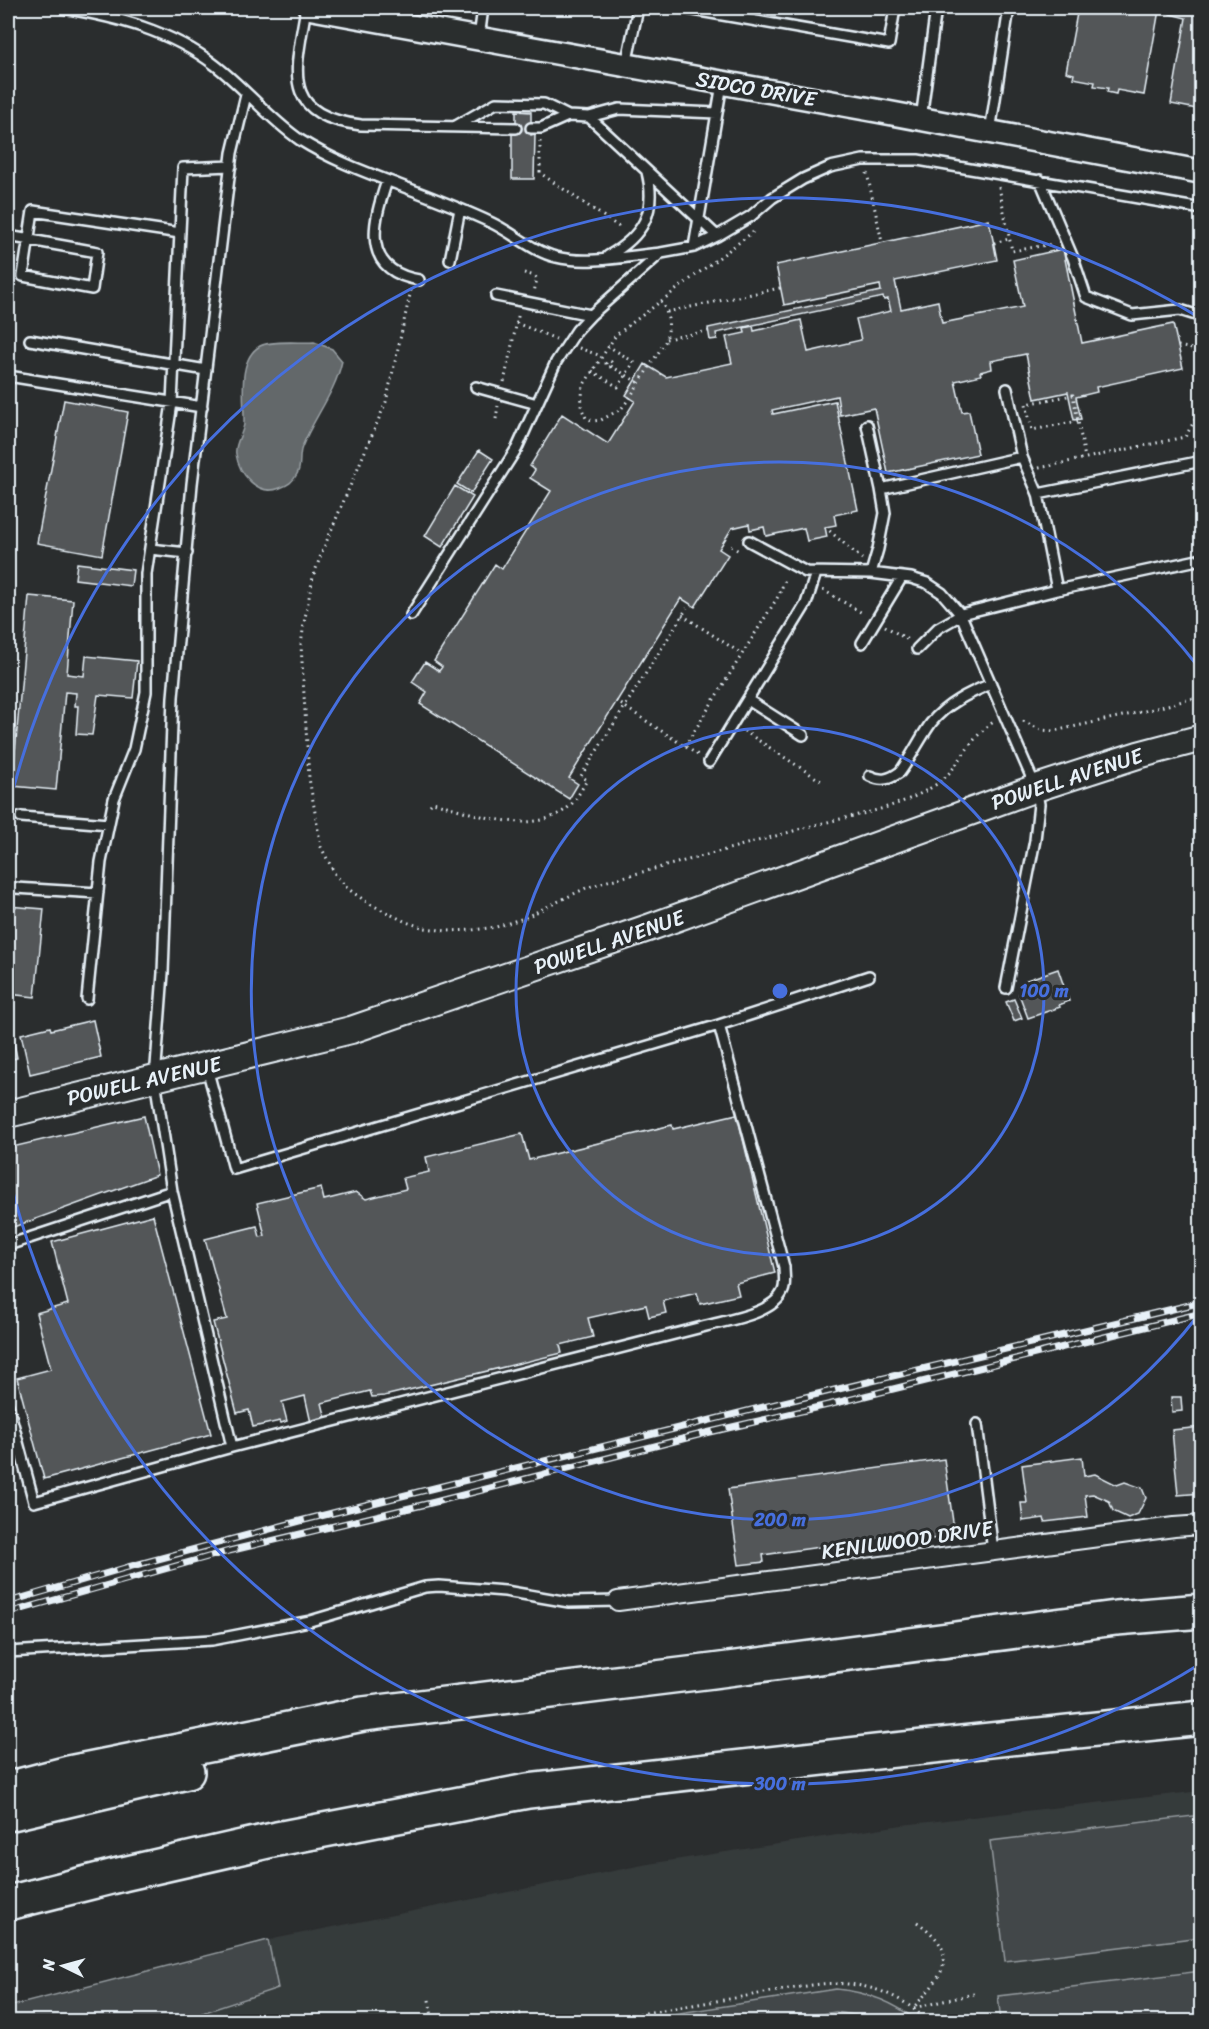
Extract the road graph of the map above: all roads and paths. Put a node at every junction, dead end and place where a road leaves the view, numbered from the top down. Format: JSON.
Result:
{"nodes":[{"id":1,"x":63,"y":8,"type":"edge"},
{"id":2,"x":308,"y":8,"type":"edge"},
{"id":3,"x":483,"y":8,"type":"edge"},
{"id":4,"x":638,"y":8,"type":"edge"},
{"id":5,"x":682,"y":8,"type":"edge"},
{"id":6,"x":895,"y":8,"type":"edge"},
{"id":7,"x":936,"y":8,"type":"edge"},
{"id":8,"x":1009,"y":8,"type":"edge"},
{"id":9,"x":716,"y":10,"type":"edge"},
{"id":10,"x":479,"y":38,"type":"junction"},
{"id":11,"x":626,"y":65,"type":"junction"},
{"id":12,"x":723,"y":83,"type":"junction"},
{"id":13,"x":246,"y":94,"type":"junction"},
{"id":14,"x":717,"y":113,"type":"junction"},
{"id":15,"x":568,"y":116,"type":"junction"},
{"id":16,"x":589,"y":117,"type":"junction"},
{"id":17,"x":921,"y":119,"type":"junction"},
{"id":18,"x":454,"y":127,"type":"junction"},
{"id":19,"x":516,"y":128,"type":"dead end"},
{"id":20,"x":536,"y":128,"type":"joint"},
{"id":21,"x":990,"y":132,"type":"junction"},
{"id":22,"x":231,"y":166,"type":"junction"},
{"id":23,"x":876,"y":170,"type":"dead end"},
{"id":24,"x":647,"y":172,"type":"junction"},
{"id":25,"x":1202,"y":172,"type":"edge"},
{"id":26,"x":1040,"y":180,"type":"junction"},
{"id":27,"x":387,"y":181,"type":"junction"},
{"id":28,"x":992,"y":184,"type":"dead end"},
{"id":29,"x":999,"y":185,"type":"junction"},
{"id":30,"x":1006,"y":187,"type":"dead end"},
{"id":31,"x":460,"y":209,"type":"junction"},
{"id":32,"x":1202,"y":209,"type":"edge"},
{"id":33,"x":699,"y":220,"type":"junction"},
{"id":34,"x":757,"y":228,"type":"dead end"},
{"id":35,"x":180,"y":233,"type":"junction"},
{"id":36,"x":8,"y":236,"type":"edge"},
{"id":37,"x":717,"y":236,"type":"junction"},
{"id":38,"x":634,"y":237,"type":"junction"},
{"id":39,"x":1009,"y":239,"type":"junction"},
{"id":40,"x":28,"y":240,"type":"junction"},
{"id":41,"x":1066,"y":241,"type":"junction"},
{"id":42,"x":882,"y":242,"type":"dead end"},
{"id":43,"x":994,"y":243,"type":"dead end"},
{"id":44,"x":694,"y":248,"type":"junction"},
{"id":45,"x":661,"y":253,"type":"junction"},
{"id":46,"x":606,"y":258,"type":"junction"},
{"id":47,"x":450,"y":260,"type":"dead end"},
{"id":48,"x":524,"y":273,"type":"dead end"},
{"id":49,"x":416,"y":280,"type":"joint"},
{"id":50,"x":780,"y":288,"type":"dead end"},
{"id":51,"x":496,"y":296,"type":"dead end"},
{"id":52,"x":521,"y":301,"type":"junction"},
{"id":53,"x":661,"y":301,"type":"junction"},
{"id":54,"x":667,"y":312,"type":"junction"},
{"id":55,"x":591,"y":315,"type":"junction"},
{"id":56,"x":1202,"y":317,"type":"edge"},
{"id":57,"x":709,"y":331,"type":"dead end"},
{"id":58,"x":666,"y":339,"type":"junction"},
{"id":59,"x":30,"y":340,"type":"dead end"},
{"id":60,"x":608,"y":346,"type":"junction"},
{"id":61,"x":1178,"y":346,"type":"dead end"},
{"id":62,"x":1202,"y":351,"type":"edge"},
{"id":63,"x":174,"y":365,"type":"junction"},
{"id":64,"x":611,"y":366,"type":"dead end"},
{"id":65,"x":206,"y":370,"type":"junction"},
{"id":66,"x":592,"y":371,"type":"junction"},
{"id":67,"x":626,"y":375,"type":"junction"},
{"id":68,"x":8,"y":376,"type":"edge"},
{"id":69,"x":639,"y":383,"type":"junction"},
{"id":70,"x":476,"y":387,"type":"dead end"},
{"id":71,"x":1006,"y":388,"type":"dead end"},
{"id":72,"x":501,"y":394,"type":"junction"},
{"id":73,"x":172,"y":403,"type":"junction"},
{"id":74,"x":537,"y":404,"type":"junction"},
{"id":75,"x":202,"y":407,"type":"junction"},
{"id":76,"x":1202,"y":408,"type":"edge"},
{"id":77,"x":495,"y":418,"type":"dead end"},
{"id":78,"x":1078,"y":421,"type":"junction"},
{"id":79,"x":867,"y":425,"type":"dead end"},
{"id":80,"x":1022,"y":457,"type":"junction"},
{"id":81,"x":1086,"y":458,"type":"junction"},
{"id":82,"x":1202,"y":461,"type":"edge"},
{"id":83,"x":1029,"y":473,"type":"junction"},
{"id":84,"x":881,"y":489,"type":"junction"},
{"id":85,"x":1038,"y":494,"type":"junction"},
{"id":86,"x":825,"y":527,"type":"dead end"},
{"id":87,"x":749,"y":541,"type":"dead end"},
{"id":88,"x":731,"y":546,"type":"dead end"},
{"id":89,"x":150,"y":549,"type":"junction"},
{"id":90,"x":740,"y":551,"type":"dead end"},
{"id":91,"x":187,"y":553,"type":"junction"},
{"id":92,"x":1202,"y":559,"type":"edge"},
{"id":93,"x":871,"y":570,"type":"junction"},
{"id":94,"x":816,"y":573,"type":"junction"},
{"id":95,"x":902,"y":577,"type":"junction"},
{"id":96,"x":812,"y":587,"type":"junction"},
{"id":97,"x":1057,"y":590,"type":"junction"},
{"id":98,"x":687,"y":608,"type":"dead end"},
{"id":99,"x":961,"y":614,"type":"junction"},
{"id":100,"x":411,"y":615,"type":"dead end"},
{"id":101,"x":682,"y":615,"type":"junction"},
{"id":102,"x":876,"y":621,"type":"junction"},
{"id":103,"x":862,"y":643,"type":"dead end"},
{"id":104,"x":918,"y":648,"type":"joint"},
{"id":105,"x":742,"y":654,"type":"junction"},
{"id":106,"x":991,"y":684,"type":"junction"},
{"id":107,"x":1202,"y":696,"type":"edge"},
{"id":108,"x":748,"y":700,"type":"junction"},
{"id":109,"x":616,"y":702,"type":"dead end"},
{"id":110,"x":624,"y":707,"type":"junction"},
{"id":111,"x":1006,"y":718,"type":"junction"},
{"id":112,"x":732,"y":724,"type":"junction"},
{"id":113,"x":803,"y":735,"type":"dead end"},
{"id":114,"x":1202,"y":738,"type":"edge"},
{"id":115,"x":685,"y":746,"type":"junction"},
{"id":116,"x":709,"y":762,"type":"joint"},
{"id":117,"x":870,"y":776,"type":"dead end"},
{"id":118,"x":824,"y":783,"type":"dead end"},
{"id":119,"x":1036,"y":788,"type":"junction"},
{"id":120,"x":430,"y":805,"type":"dead end"},
{"id":121,"x":21,"y":817,"type":"dead end"},
{"id":122,"x":109,"y":824,"type":"junction"},
{"id":123,"x":15,"y":888,"type":"dead end"},
{"id":124,"x":98,"y":893,"type":"junction"},
{"id":125,"x":869,"y":976,"type":"dead end"},
{"id":126,"x":1006,"y":988,"type":"dead end"},
{"id":127,"x":87,"y":999,"type":"dead end"},
{"id":128,"x":719,"y":1025,"type":"junction"},
{"id":129,"x":207,"y":1066,"type":"junction"},
{"id":130,"x":155,"y":1079,"type":"junction"},
{"id":131,"x":14,"y":1110,"type":"edge"},
{"id":132,"x":172,"y":1191,"type":"junction"},
{"id":133,"x":8,"y":1245,"type":"edge"},
{"id":134,"x":8,"y":1405,"type":"edge"},
{"id":135,"x":977,"y":1424,"type":"dead end"},
{"id":136,"x":232,"y":1447,"type":"junction"},
{"id":137,"x":1202,"y":1525,"type":"edge"},
{"id":138,"x":993,"y":1551,"type":"junction"},
{"id":139,"x":618,"y":1601,"type":"joint"},
{"id":140,"x":1202,"y":1611,"type":"edge"},
{"id":141,"x":8,"y":1652,"type":"edge"},
{"id":142,"x":713,"y":1671,"type":"junction"},
{"id":143,"x":1202,"y":1718,"type":"edge"},
{"id":144,"x":8,"y":1789,"type":"edge"},
{"id":145,"x":8,"y":1814,"type":"edge"},
{"id":146,"x":8,"y":1903,"type":"edge"},
{"id":147,"x":917,"y":1922,"type":"dead end"},
{"id":148,"x":978,"y":1993,"type":"dead end"},
{"id":149,"x":429,"y":2000,"type":"dead end"},
{"id":150,"x":913,"y":2008,"type":"junction"},
{"id":151,"x":524,"y":2013,"type":"dead end"},
{"id":152,"x":484,"y":2019,"type":"edge"},
{"id":153,"x":433,"y":2022,"type":"edge"},
{"id":154,"x":592,"y":2022,"type":"edge"},
{"id":155,"x":928,"y":2022,"type":"edge"}],
"edges":[{"from":1,"to":13,"type":"lane"},
{"from":2,"to":10,"type":"street","name":"SIDCO DRIVE"},
{"from":2,"to":18,"type":"lane"},
{"from":3,"to":10,"type":"lane"},
{"from":4,"to":11,"type":"lane"},
{"from":5,"to":9,"type":"lane"},
{"from":6,"to":9,"type":"lane"},
{"from":7,"to":17,"type":"lane"},
{"from":8,"to":21,"type":"lane"},
{"from":10,"to":11,"type":"street","name":"SIDCO DRIVE"},
{"from":11,"to":12,"type":"street","name":"SIDCO DRIVE"},
{"from":12,"to":14,"type":"lane"},
{"from":12,"to":17,"type":"street","name":"SIDCO DRIVE"},
{"from":13,"to":22,"type":"lane"},
{"from":13,"to":27,"type":"lane"},
{"from":14,"to":16,"type":"lane"},
{"from":14,"to":33,"type":"lane"},
{"from":15,"to":16,"type":"lane"},
{"from":15,"to":18,"type":"lane"},
{"from":15,"to":20,"type":"lane"},
{"from":16,"to":24,"type":"lane"},
{"from":17,"to":21,"type":"street","name":"SIDCO DRIVE"},
{"from":18,"to":19,"type":"lane"},
{"from":20,"to":38,"type":"path"},
{"from":21,"to":25,"type":"street","name":"SIDCO DRIVE"},
{"from":22,"to":35,"type":"lane"},
{"from":22,"to":65,"type":"lane"},
{"from":23,"to":42,"type":"path"},
{"from":24,"to":33,"type":"lane"},
{"from":24,"to":38,"type":"lane"},
{"from":26,"to":32,"type":"lane"},
{"from":26,"to":37,"type":"lane"},
{"from":26,"to":41,"type":"lane"},
{"from":27,"to":31,"type":"lane"},
{"from":27,"to":49,"type":"lane"},
{"from":28,"to":29,"type":"path"},
{"from":29,"to":30,"type":"path"},
{"from":29,"to":39,"type":"path"},
{"from":31,"to":46,"type":"lane"},
{"from":31,"to":47,"type":"lane"},
{"from":33,"to":37,"type":"lane"},
{"from":33,"to":44,"type":"lane"},
{"from":34,"to":53,"type":"path"},
{"from":35,"to":40,"type":"lane"},
{"from":35,"to":63,"type":"lane"},
{"from":36,"to":40,"type":"lane"},
{"from":37,"to":44,"type":"lane"},
{"from":38,"to":46,"type":"lane"},
{"from":39,"to":41,"type":"path"},
{"from":39,"to":43,"type":"path"},
{"from":40,"to":40,"type":"lane"},
{"from":41,"to":56,"type":"lane"},
{"from":44,"to":45,"type":"lane"},
{"from":45,"to":46,"type":"lane"},
{"from":45,"to":55,"type":"lane"},
{"from":48,"to":52,"type":"path"},
{"from":49,"to":111,"type":"path"},
{"from":50,"to":54,"type":"path"},
{"from":51,"to":52,"type":"lane"},
{"from":52,"to":55,"type":"lane"},
{"from":52,"to":72,"type":"path"},
{"from":53,"to":54,"type":"path"},
{"from":53,"to":60,"type":"path"},
{"from":54,"to":58,"type":"path"},
{"from":55,"to":74,"type":"lane"},
{"from":57,"to":58,"type":"path"},
{"from":58,"to":69,"type":"path"},
{"from":59,"to":63,"type":"lane"},
{"from":60,"to":66,"type":"path"},
{"from":60,"to":67,"type":"path"},
{"from":61,"to":62,"type":"path"},
{"from":63,"to":65,"type":"lane"},
{"from":63,"to":73,"type":"lane"},
{"from":64,"to":67,"type":"path"},
{"from":65,"to":75,"type":"lane"},
{"from":66,"to":67,"type":"path"},
{"from":66,"to":69,"type":"path"},
{"from":67,"to":69,"type":"path"},
{"from":68,"to":73,"type":"lane"},
{"from":70,"to":72,"type":"lane"},
{"from":71,"to":80,"type":"lane"},
{"from":72,"to":74,"type":"lane"},
{"from":72,"to":77,"type":"path"},
{"from":73,"to":75,"type":"lane"},
{"from":73,"to":89,"type":"lane"},
{"from":74,"to":100,"type":"lane"},
{"from":75,"to":91,"type":"lane"},
{"from":76,"to":81,"type":"path"},
{"from":78,"to":78,"type":"path"},
{"from":78,"to":81,"type":"path"},
{"from":79,"to":84,"type":"lane"},
{"from":80,"to":83,"type":"lane"},
{"from":80,"to":84,"type":"lane"},
{"from":81,"to":83,"type":"path"},
{"from":82,"to":85,"type":"lane"},
{"from":83,"to":85,"type":"lane"},
{"from":84,"to":93,"type":"lane"},
{"from":85,"to":97,"type":"lane"},
{"from":86,"to":93,"type":"path"},
{"from":87,"to":94,"type":"lane"},
{"from":88,"to":90,"type":"path"},
{"from":89,"to":91,"type":"lane"},
{"from":89,"to":122,"type":"lane"},
{"from":91,"to":130,"type":"lane"},
{"from":92,"to":97,"type":"lane"},
{"from":93,"to":94,"type":"lane"},
{"from":93,"to":95,"type":"lane"},
{"from":94,"to":96,"type":"lane"},
{"from":95,"to":99,"type":"lane"},
{"from":95,"to":102,"type":"lane"},
{"from":96,"to":102,"type":"path"},
{"from":96,"to":105,"type":"path"},
{"from":96,"to":108,"type":"lane"},
{"from":97,"to":99,"type":"lane"},
{"from":98,"to":101,"type":"path"},
{"from":99,"to":104,"type":"lane"},
{"from":99,"to":106,"type":"lane"},
{"from":101,"to":105,"type":"path"},
{"from":101,"to":110,"type":"path"},
{"from":102,"to":103,"type":"lane"},
{"from":102,"to":104,"type":"path"},
{"from":105,"to":115,"type":"path"},
{"from":106,"to":111,"type":"lane"},
{"from":106,"to":117,"type":"lane"},
{"from":107,"to":111,"type":"path"},
{"from":108,"to":112,"type":"lane"},
{"from":108,"to":113,"type":"lane"},
{"from":109,"to":110,"type":"path"},
{"from":110,"to":115,"type":"path"},
{"from":110,"to":120,"type":"path"},
{"from":111,"to":119,"type":"lane"},
{"from":112,"to":116,"type":"lane"},
{"from":112,"to":118,"type":"path"},
{"from":114,"to":119,"type":"main road","name":"POWELL AVENUE"},
{"from":115,"to":116,"type":"path"},
{"from":119,"to":126,"type":"lane"},
{"from":119,"to":129,"type":"main road","name":"POWELL AVENUE"},
{"from":121,"to":122,"type":"lane"},
{"from":122,"to":124,"type":"lane"},
{"from":123,"to":124,"type":"lane"},
{"from":124,"to":127,"type":"lane"},
{"from":125,"to":128,"type":"lane"},
{"from":128,"to":129,"type":"lane"},
{"from":128,"to":136,"type":"lane"},
{"from":129,"to":130,"type":"main road","name":"POWELL AVENUE"},
{"from":130,"to":131,"type":"main road","name":"POWELL AVENUE"},
{"from":130,"to":132,"type":"lane"},
{"from":132,"to":133,"type":"lane"},
{"from":132,"to":136,"type":"lane"},
{"from":134,"to":136,"type":"lane"},
{"from":135,"to":138,"type":"lane"},
{"from":137,"to":138,"type":"street","name":"KENILWOOD DRIVE"},
{"from":138,"to":139,"type":"street","name":"KENILWOOD DRIVE"},
{"from":139,"to":141,"type":"lane"},
{"from":140,"to":142,"type":"highway"},
{"from":142,"to":144,"type":"highway"},
{"from":142,"to":145,"type":"highway"},
{"from":143,"to":146,"type":"highway"},
{"from":147,"to":150,"type":"path"},
{"from":148,"to":150,"type":"path"},
{"from":149,"to":153,"type":"path"},
{"from":150,"to":154,"type":"path"},
{"from":150,"to":155,"type":"path"},
{"from":151,"to":152,"type":"path"}]}
